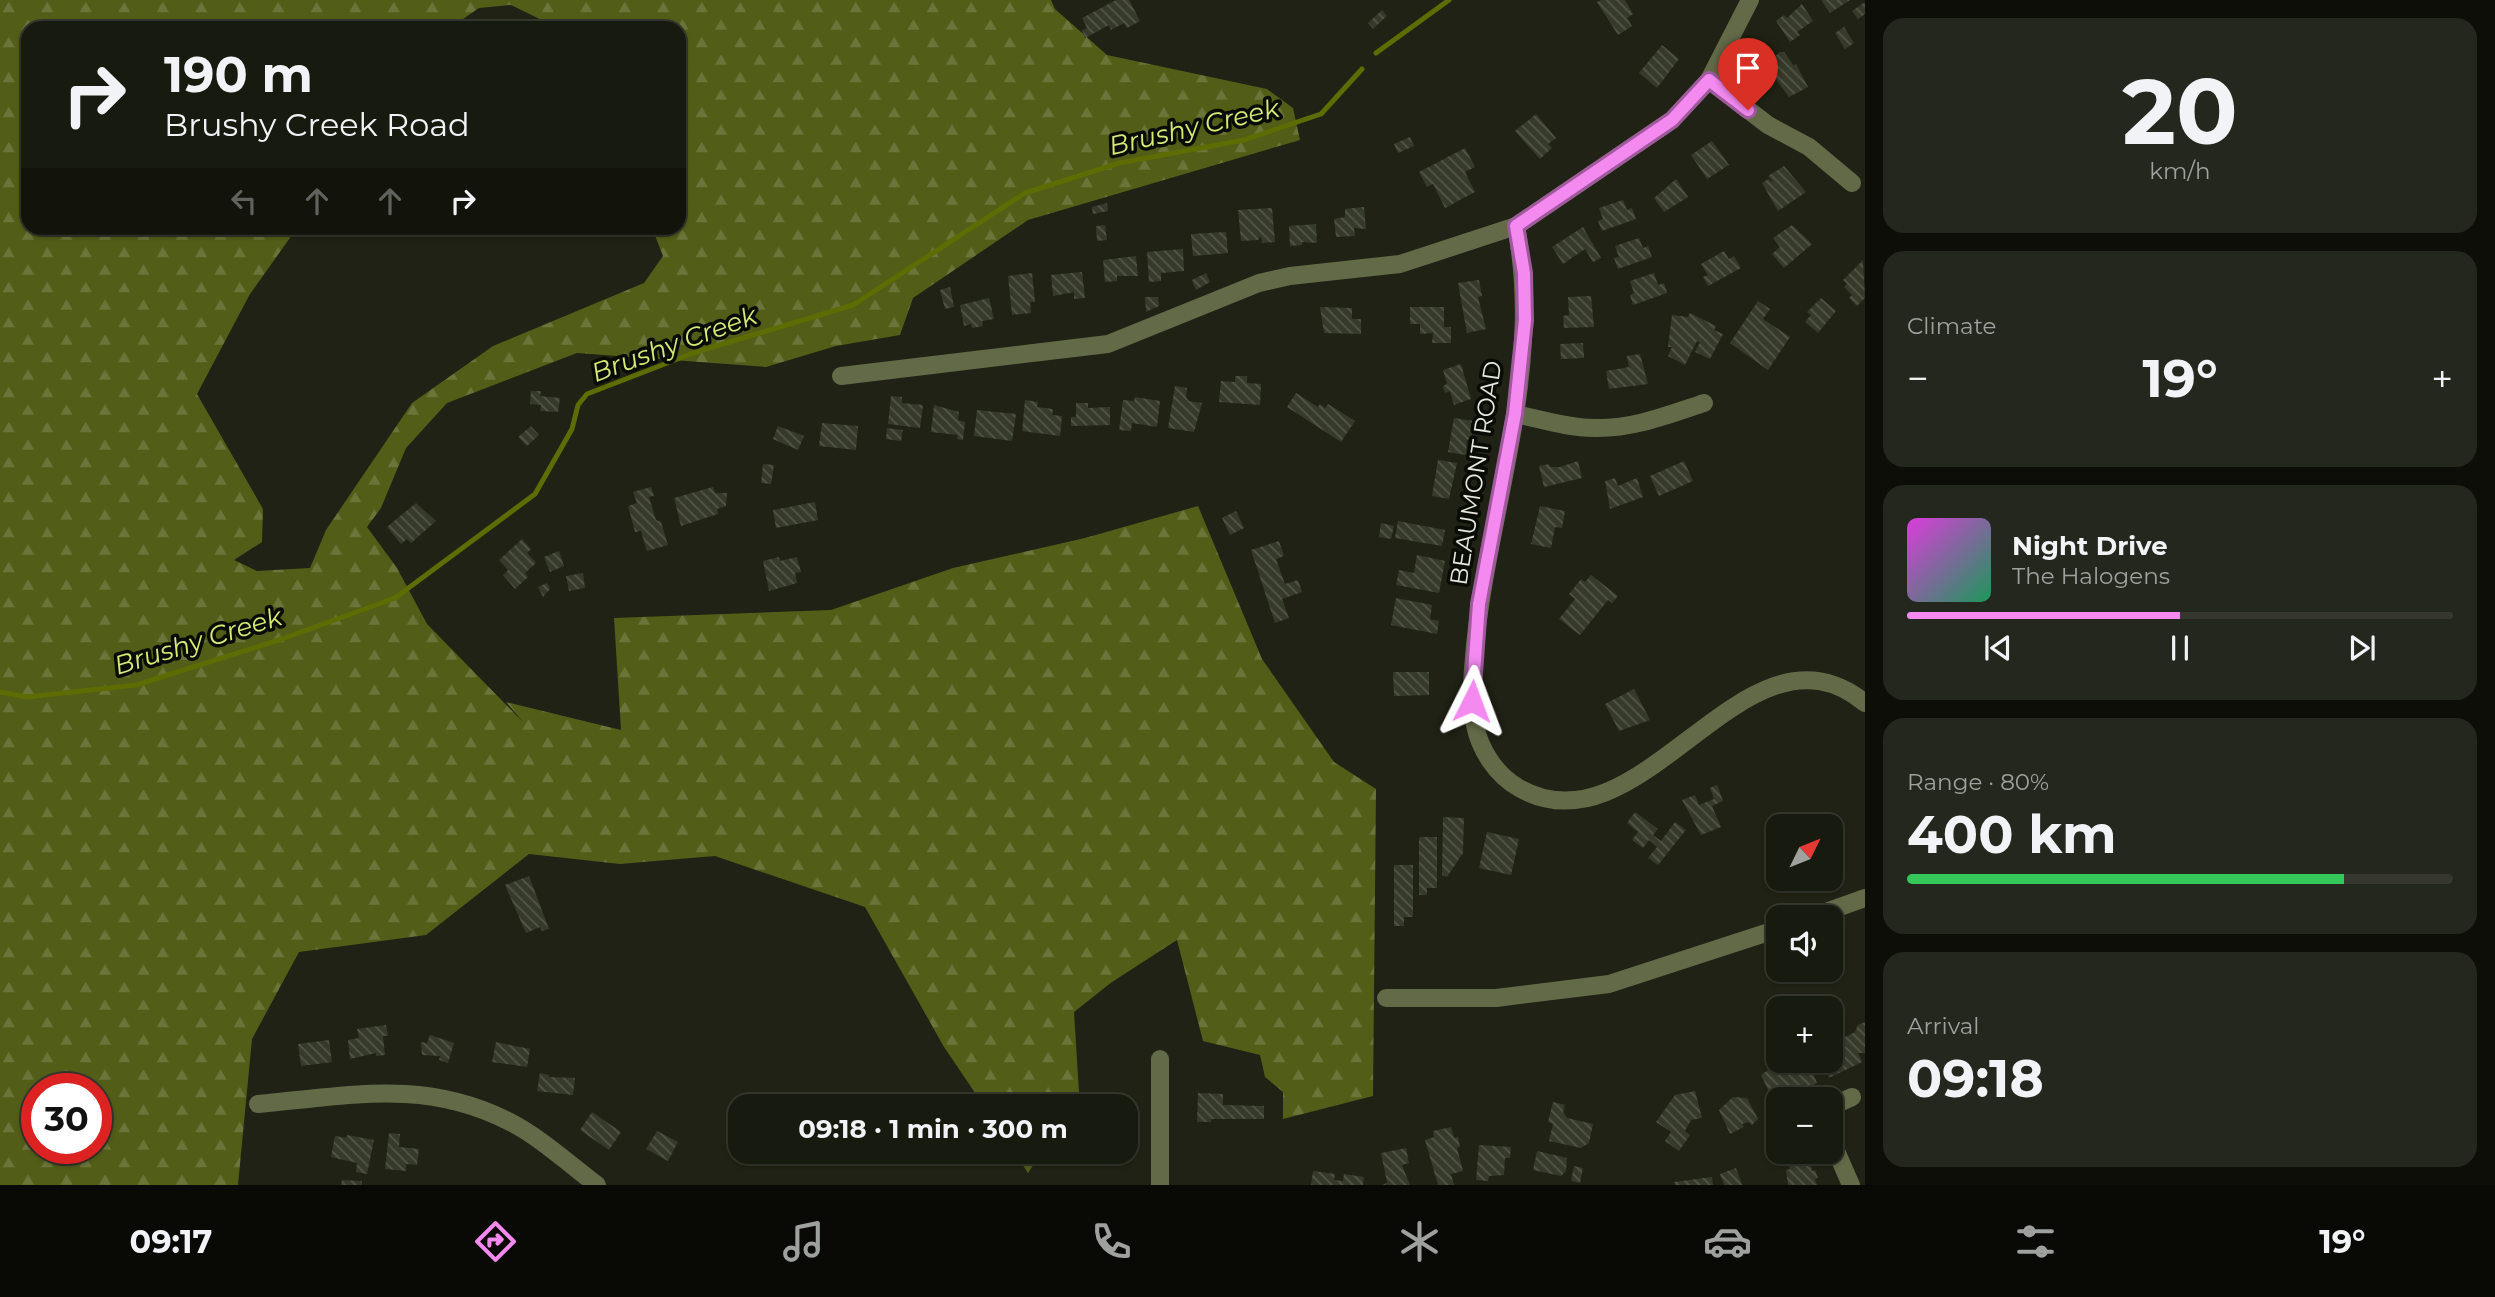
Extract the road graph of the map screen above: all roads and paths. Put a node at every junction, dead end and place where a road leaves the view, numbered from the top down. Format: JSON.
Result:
{"nodes":[{"id":1,"x":1750,"y":0,"type":"edge"},
{"id":2,"x":1709,"y":80,"type":"junction"},
{"id":3,"x":1852,"y":183,"type":"dead end"},
{"id":4,"x":1516,"y":226,"type":"junction"},
{"id":5,"x":841,"y":376,"type":"dead end"},
{"id":6,"x":1704,"y":403,"type":"dead end"},
{"id":7,"x":1515,"y":414,"type":"junction"},
{"id":8,"x":1865,"y":703,"type":"edge"},
{"id":9,"x":1865,"y":898,"type":"edge"},
{"id":10,"x":1843,"y":906,"type":"edge"},
{"id":11,"x":1766,"y":933,"type":"edge"},
{"id":12,"x":1386,"y":998,"type":"dead end"},
{"id":13,"x":1160,"y":1059,"type":"dead end"},
{"id":14,"x":1852,"y":1097,"type":"dead end"},
{"id":15,"x":1843,"y":1101,"type":"edge"},
{"id":16,"x":258,"y":1104,"type":"dead end"},
{"id":17,"x":1843,"y":1164,"type":"edge"},
{"id":18,"x":597,"y":1185,"type":"edge"},
{"id":19,"x":1160,"y":1185,"type":"edge"},
{"id":20,"x":1852,"y":1185,"type":"edge"}],
"edges":[{"from":1,"to":2,"type":"street"},
{"from":2,"to":3,"type":"street"},
{"from":2,"to":4,"type":"street"},
{"from":4,"to":5,"type":"street"},
{"from":4,"to":7,"type":"street","name":"BEAUMONT ROAD"},
{"from":6,"to":7,"type":"street"},
{"from":7,"to":8,"type":"street","name":"BEAUMONT ROAD"},
{"from":9,"to":10,"type":"street"},
{"from":11,"to":12,"type":"street"},
{"from":13,"to":19,"type":"street"},
{"from":14,"to":15,"type":"street"},
{"from":16,"to":18,"type":"street"},
{"from":17,"to":20,"type":"street"}]}
